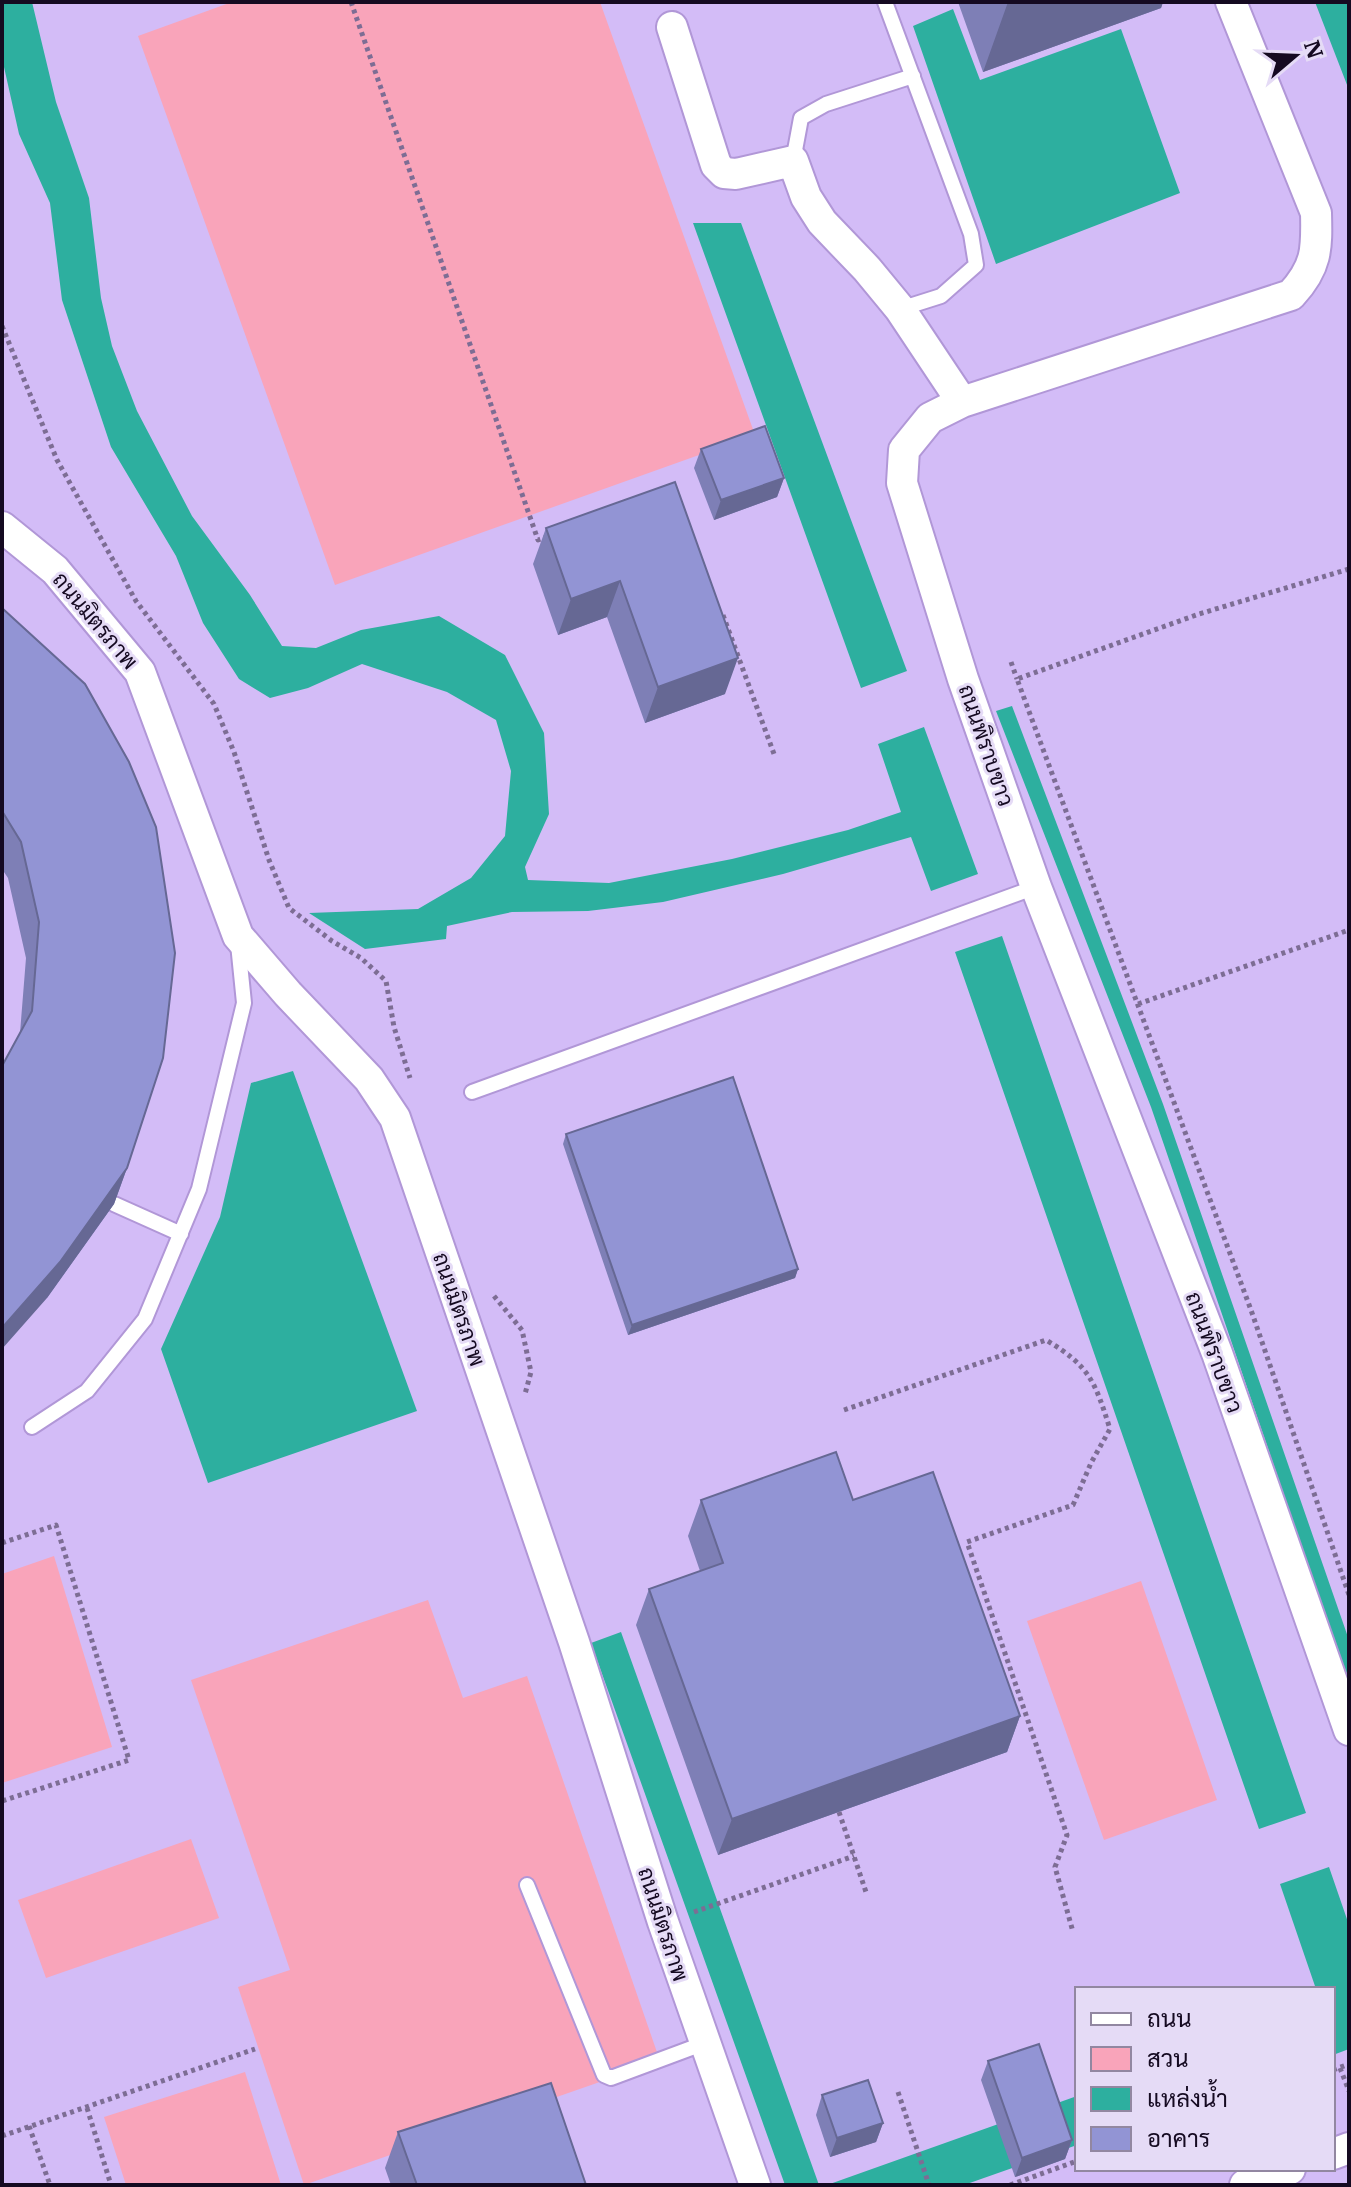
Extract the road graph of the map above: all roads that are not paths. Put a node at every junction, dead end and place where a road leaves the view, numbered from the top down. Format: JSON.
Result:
{"nodes":[{"id":1,"x":885,"y":2,"type":"edge"},
{"id":2,"x":1231,"y":2,"type":"edge"},
{"id":3,"x":672,"y":27,"type":"dead end"},
{"id":4,"x":913,"y":76,"type":"junction"},
{"id":5,"x":793,"y":161,"type":"junction"},
{"id":6,"x":900,"y":309,"type":"junction"},
{"id":7,"x":962,"y":402,"type":"junction"},
{"id":8,"x":2,"y":527,"type":"edge"},
{"id":9,"x":1036,"y":887,"type":"junction"},
{"id":10,"x":238,"y":936,"type":"junction"},
{"id":11,"x":472,"y":1092,"type":"dead end"},
{"id":12,"x":114,"y":1204,"type":"edge"},
{"id":13,"x":181,"y":1234,"type":"junction"},
{"id":14,"x":32,"y":1427,"type":"dead end"},
{"id":15,"x":1349,"y":1730,"type":"edge"},
{"id":16,"x":527,"y":1885,"type":"dead end"},
{"id":17,"x":705,"y":2043,"type":"junction"},
{"id":18,"x":1284,"y":2171,"type":"edge"},
{"id":19,"x":755,"y":2185,"type":"edge"},
{"id":20,"x":1245,"y":2185,"type":"edge"}],
"edges":[{"from":1,"to":4,"type":"lane"},
{"from":2,"to":7,"type":"street","name":"ถนนพิราบขาว"},
{"from":3,"to":5,"type":"street"},
{"from":4,"to":5,"type":"lane"},
{"from":4,"to":6,"type":"lane"},
{"from":5,"to":6,"type":"street"},
{"from":6,"to":7,"type":"street"},
{"from":7,"to":9,"type":"street","name":"ถนนพิราบขาว"},
{"from":8,"to":10,"type":"street","name":"ถนนมิตรภาพ"},
{"from":9,"to":11,"type":"lane"},
{"from":9,"to":15,"type":"street","name":"ถนนพิราบขาว"},
{"from":10,"to":13,"type":"lane"},
{"from":10,"to":17,"type":"street","name":"ถนนมิตรภาพ"},
{"from":12,"to":13,"type":"lane"},
{"from":13,"to":14,"type":"lane"},
{"from":16,"to":17,"type":"lane"},
{"from":17,"to":19,"type":"street","name":"ถนนมิตรภาพ"},
{"from":18,"to":20,"type":"street"}]}
